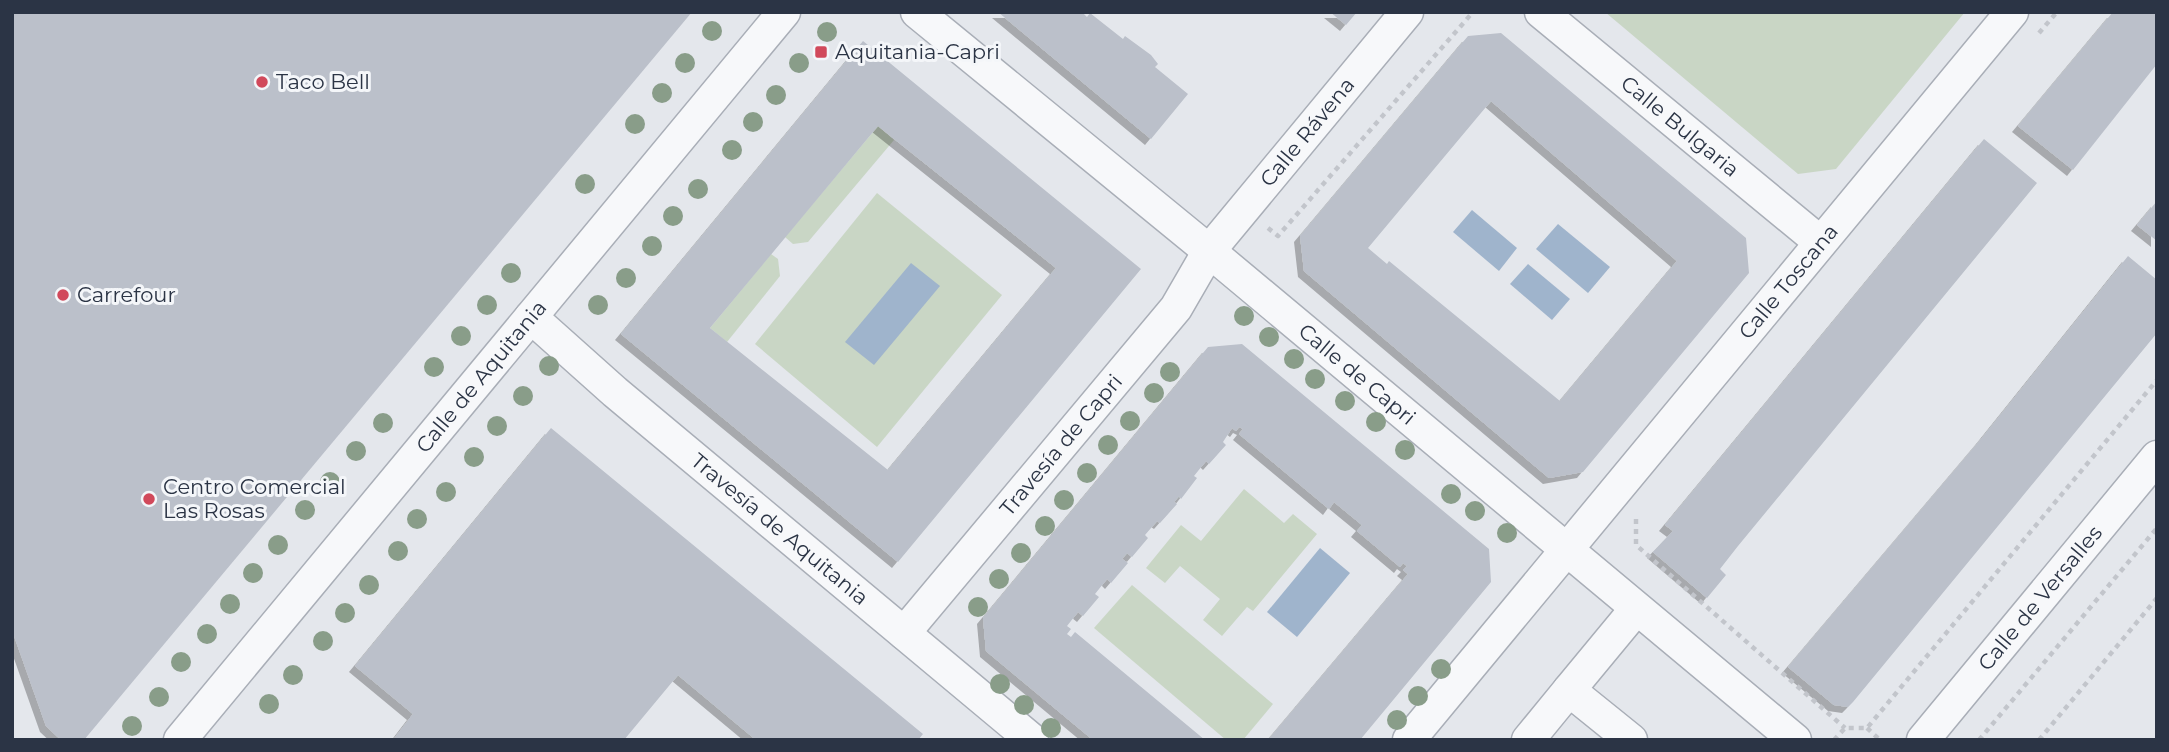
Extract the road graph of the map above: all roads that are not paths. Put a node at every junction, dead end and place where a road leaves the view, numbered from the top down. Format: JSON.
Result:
{"nodes":[{"id":1,"x":784,"y":12,"type":"edge"},
{"id":2,"x":917,"y":12,"type":"edge"},
{"id":3,"x":1407,"y":12,"type":"edge"},
{"id":4,"x":1541,"y":12,"type":"edge"},
{"id":5,"x":2012,"y":12,"type":"edge"},
{"id":6,"x":1820,"y":242,"type":"junction"},
{"id":7,"x":1209,"y":251,"type":"junction"},
{"id":8,"x":531,"y":317,"type":"junction"},
{"id":9,"x":2157,"y":457,"type":"edge"},
{"id":10,"x":1567,"y":551,"type":"junction"},
{"id":11,"x":1636,"y":609,"type":"junction"},
{"id":12,"x":904,"y":633,"type":"junction"},
{"id":13,"x":1569,"y":690,"type":"junction"},
{"id":14,"x":1789,"y":738,"type":"edge"},
{"id":15,"x":180,"y":740,"type":"edge"},
{"id":16,"x":1032,"y":740,"type":"edge"},
{"id":17,"x":1409,"y":740,"type":"edge"},
{"id":18,"x":1528,"y":740,"type":"edge"},
{"id":19,"x":1631,"y":740,"type":"edge"},
{"id":20,"x":1923,"y":740,"type":"edge"}],
"edges":[{"from":1,"to":8,"type":"street","name":"Calle de Aquitania"},
{"from":2,"to":7,"type":"street","name":"Calle de Capri"},
{"from":3,"to":7,"type":"street","name":"Calle Rávena"},
{"from":4,"to":6,"type":"street","name":"Calle Bulgaria"},
{"from":5,"to":6,"type":"street","name":"Calle Toscana"},
{"from":6,"to":10,"type":"street","name":"Calle Toscana"},
{"from":7,"to":10,"type":"street","name":"Calle de Capri"},
{"from":7,"to":12,"type":"street","name":"Travesía de Capri"},
{"from":8,"to":12,"type":"street","name":"Travesía de Aquitania"},
{"from":8,"to":15,"type":"street","name":"Calle de Aquitania"},
{"from":9,"to":20,"type":"street","name":"Calle de Versalles"},
{"from":10,"to":11,"type":"street","name":"Calle de Capri"},
{"from":10,"to":17,"type":"street"},
{"from":11,"to":13,"type":"street"},
{"from":11,"to":14,"type":"street","name":"Calle de Capri"},
{"from":12,"to":16,"type":"street","name":"Travesía de Aquitania"},
{"from":13,"to":18,"type":"street"},
{"from":13,"to":19,"type":"street"}]}
